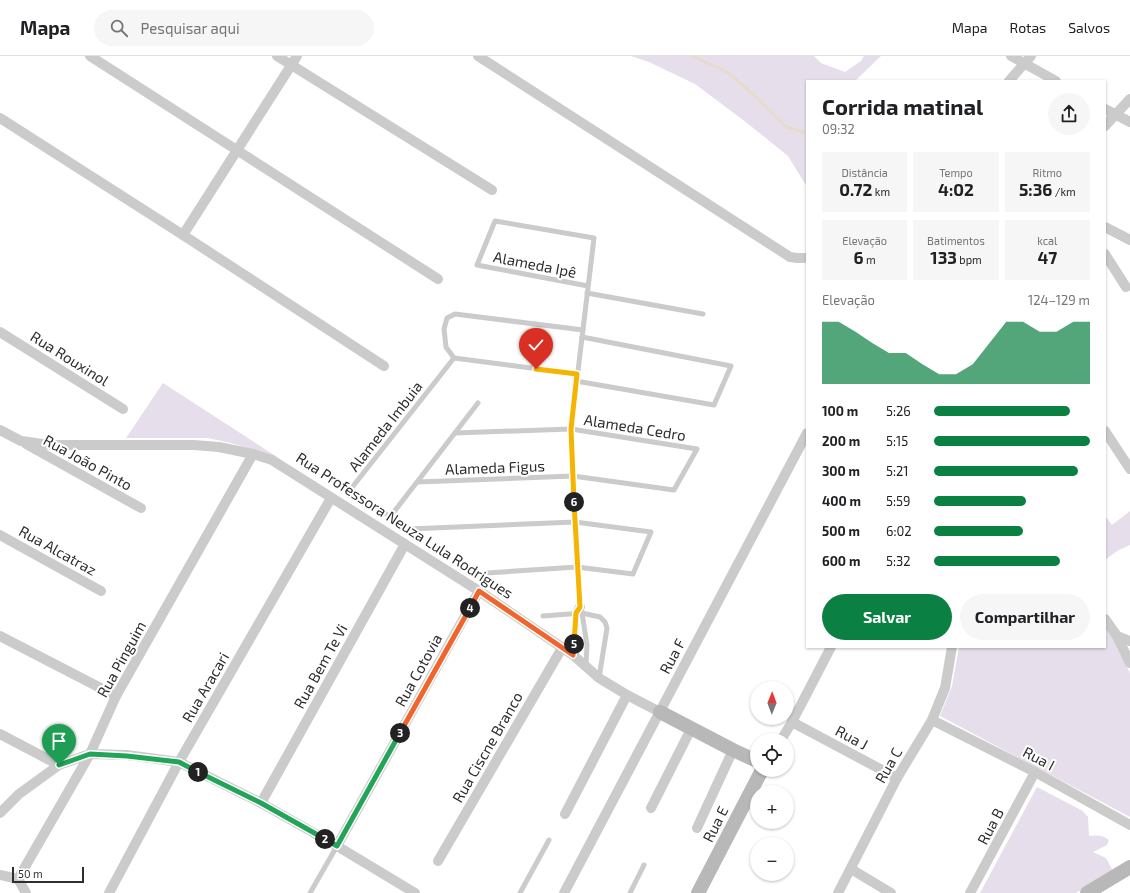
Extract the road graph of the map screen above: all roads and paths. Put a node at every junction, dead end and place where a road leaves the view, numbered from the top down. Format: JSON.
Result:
{"nodes":[{"id":1,"x":90,"y":56,"type":"edge"},
{"id":2,"x":277,"y":56,"type":"edge"},
{"id":3,"x":297,"y":56,"type":"edge"},
{"id":4,"x":478,"y":56,"type":"edge"},
{"id":5,"x":1011,"y":56,"type":"edge"},
{"id":6,"x":1028,"y":60,"type":"edge"},
{"id":7,"x":291,"y":65,"type":"junction"},
{"id":8,"x":1010,"y":80,"type":"edge"},
{"id":9,"x":1055,"y":80,"type":"edge"},
{"id":10,"x":1130,"y":99,"type":"edge"},
{"id":11,"x":1106,"y":110,"type":"edge"},
{"id":12,"x":1115,"y":115,"type":"junction"},
{"id":13,"x":0,"y":118,"type":"edge"},
{"id":14,"x":1130,"y":122,"type":"edge"},
{"id":15,"x":1106,"y":125,"type":"edge"},
{"id":16,"x":237,"y":151,"type":"junction"},
{"id":17,"x":492,"y":190,"type":"dead end"},
{"id":18,"x":1106,"y":228,"type":"edge"},
{"id":19,"x":183,"y":235,"type":"junction"},
{"id":20,"x":1130,"y":240,"type":"edge"},
{"id":21,"x":1106,"y":255,"type":"edge"},
{"id":22,"x":804,"y":258,"type":"dead end"},
{"id":23,"x":438,"y":279,"type":"dead end"},
{"id":24,"x":588,"y":286,"type":"junction"},
{"id":25,"x":1128,"y":288,"type":"edge"},
{"id":26,"x":587,"y":292,"type":"junction"},
{"id":27,"x":703,"y":314,"type":"dead end"},
{"id":28,"x":583,"y":330,"type":"junction"},
{"id":29,"x":0,"y":332,"type":"edge"},
{"id":30,"x":582,"y":337,"type":"junction"},
{"id":31,"x":454,"y":358,"type":"junction"},
{"id":32,"x":384,"y":366,"type":"dead end"},
{"id":33,"x":577,"y":374,"type":"junction"},
{"id":34,"x":576,"y":381,"type":"junction"},
{"id":35,"x":478,"y":403,"type":"dead end"},
{"id":36,"x":123,"y":409,"type":"dead end"},
{"id":37,"x":571,"y":429,"type":"junction"},
{"id":38,"x":0,"y":430,"type":"edge"},
{"id":39,"x":1106,"y":432,"type":"edge"},
{"id":40,"x":455,"y":433,"type":"junction"},
{"id":41,"x":806,"y":435,"type":"edge"},
{"id":42,"x":21,"y":441,"type":"junction"},
{"id":43,"x":252,"y":454,"type":"junction"},
{"id":44,"x":1130,"y":468,"type":"edge"},
{"id":45,"x":573,"y":476,"type":"junction"},
{"id":46,"x":417,"y":482,"type":"junction"},
{"id":47,"x":674,"y":490,"type":"joint"},
{"id":48,"x":331,"y":498,"type":"junction"},
{"id":49,"x":141,"y":508,"type":"dead end"},
{"id":50,"x":390,"y":517,"type":"junction"},
{"id":51,"x":575,"y":522,"type":"junction"},
{"id":52,"x":0,"y":535,"type":"edge"},
{"id":53,"x":405,"y":544,"type":"junction"},
{"id":54,"x":578,"y":567,"type":"junction"},
{"id":55,"x":487,"y":573,"type":"dead end"},
{"id":56,"x":101,"y":591,"type":"dead end"},
{"id":57,"x":479,"y":591,"type":"junction"},
{"id":58,"x":579,"y":611,"type":"junction"},
{"id":59,"x":543,"y":616,"type":"dead end"},
{"id":60,"x":1106,"y":620,"type":"edge"},
{"id":61,"x":0,"y":636,"type":"edge"},
{"id":62,"x":1116,"y":636,"type":"junction"},
{"id":63,"x":1130,"y":641,"type":"edge"},
{"id":64,"x":562,"y":648,"type":"junction"},
{"id":65,"x":830,"y":648,"type":"edge"},
{"id":66,"x":952,"y":648,"type":"edge"},
{"id":67,"x":573,"y":655,"type":"junction"},
{"id":68,"x":1130,"y":663,"type":"edge"},
{"id":69,"x":586,"y":666,"type":"junction"},
{"id":70,"x":599,"y":678,"type":"junction"},
{"id":71,"x":627,"y":695,"type":"junction"},
{"id":72,"x":116,"y":696,"type":"junction"},
{"id":73,"x":660,"y":712,"type":"junction"},
{"id":74,"x":794,"y":718,"type":"edge"},
{"id":75,"x":932,"y":720,"type":"junction"},
{"id":76,"x":794,"y":723,"type":"edge"},
{"id":77,"x":691,"y":729,"type":"junction"},
{"id":78,"x":0,"y":734,"type":"edge"},
{"id":79,"x":733,"y":750,"type":"junction"},
{"id":80,"x":90,"y":754,"type":"junction"},
{"id":81,"x":750,"y":758,"type":"edge"},
{"id":82,"x":179,"y":762,"type":"junction"},
{"id":83,"x":59,"y":765,"type":"junction"},
{"id":84,"x":1036,"y":772,"type":"junction"},
{"id":85,"x":758,"y":777,"type":"edge"},
{"id":86,"x":897,"y":778,"type":"junction"},
{"id":87,"x":261,"y":803,"type":"junction"},
{"id":88,"x":651,"y":808,"type":"dead end"},
{"id":89,"x":0,"y":813,"type":"edge"},
{"id":90,"x":565,"y":814,"type":"dead end"},
{"id":91,"x":1130,"y":825,"type":"edge"},
{"id":92,"x":697,"y":828,"type":"dead end"},
{"id":93,"x":549,"y":840,"type":"dead end"},
{"id":94,"x":337,"y":846,"type":"junction"},
{"id":95,"x":438,"y":861,"type":"dead end"},
{"id":96,"x":644,"y":865,"type":"dead end"},
{"id":97,"x":1130,"y":867,"type":"edge"},
{"id":98,"x":851,"y":869,"type":"junction"},
{"id":99,"x":0,"y":875,"type":"edge"},
{"id":100,"x":18,"y":879,"type":"junction"},
{"id":101,"x":26,"y":893,"type":"edge"},
{"id":102,"x":109,"y":893,"type":"edge"},
{"id":103,"x":310,"y":893,"type":"edge"},
{"id":104,"x":414,"y":893,"type":"edge"},
{"id":105,"x":520,"y":893,"type":"edge"},
{"id":106,"x":564,"y":893,"type":"edge"},
{"id":107,"x":630,"y":893,"type":"edge"},
{"id":108,"x":698,"y":893,"type":"edge"},
{"id":109,"x":838,"y":893,"type":"edge"},
{"id":110,"x":891,"y":893,"type":"edge"},
{"id":111,"x":970,"y":893,"type":"edge"},
{"id":112,"x":1087,"y":893,"type":"edge"}],
"edges":[{"from":1,"to":16,"type":"street"},
{"from":2,"to":7,"type":"street"},
{"from":3,"to":7,"type":"street"},
{"from":4,"to":22,"type":"street"},
{"from":5,"to":6,"type":"street"},
{"from":6,"to":8,"type":"street"},
{"from":6,"to":9,"type":"street"},
{"from":7,"to":16,"type":"street"},
{"from":7,"to":17,"type":"street"},
{"from":10,"to":12,"type":"street"},
{"from":11,"to":12,"type":"street"},
{"from":12,"to":14,"type":"street"},
{"from":12,"to":15,"type":"street"},
{"from":13,"to":19,"type":"street"},
{"from":16,"to":19,"type":"street"},
{"from":16,"to":23,"type":"street"},
{"from":18,"to":20,"type":"street"},
{"from":19,"to":32,"type":"street"},
{"from":21,"to":25,"type":"street"},
{"from":24,"to":24,"type":"lane","name":"Alameda Ipê"},
{"from":24,"to":26,"type":"lane"},
{"from":26,"to":27,"type":"lane"},
{"from":26,"to":28,"type":"lane"},
{"from":28,"to":30,"type":"lane"},
{"from":28,"to":31,"type":"lane"},
{"from":29,"to":36,"type":"street","name":"Rua Rouxinol"},
{"from":30,"to":33,"type":"lane"},
{"from":30,"to":34,"type":"lane"},
{"from":31,"to":33,"type":"lane"},
{"from":31,"to":50,"type":"lane","name":"Alameda Imbuia"},
{"from":33,"to":34,"type":"lane"},
{"from":34,"to":37,"type":"lane"},
{"from":35,"to":40,"type":"lane"},
{"from":37,"to":40,"type":"lane"},
{"from":37,"to":45,"type":"lane"},
{"from":37,"to":47,"type":"lane","name":"Alameda Cedro"},
{"from":38,"to":42,"type":"street","name":"Rua Professora Neuza Lula Rodrigues"},
{"from":39,"to":44,"type":"street"},
{"from":40,"to":46,"type":"lane"},
{"from":41,"to":73,"type":"street","name":"Rua F"},
{"from":42,"to":43,"type":"street","name":"Rua Professora Neuza Lula Rodrigues"},
{"from":42,"to":49,"type":"street","name":"Rua João Pinto"},
{"from":43,"to":48,"type":"street","name":"Rua Professora Neuza Lula Rodrigues"},
{"from":43,"to":72,"type":"street","name":"Rua Pinguim"},
{"from":45,"to":46,"type":"lane","name":"Alameda Figus"},
{"from":45,"to":47,"type":"lane","name":"Alameda Figus"},
{"from":45,"to":51,"type":"lane"},
{"from":46,"to":50,"type":"lane"},
{"from":48,"to":53,"type":"street","name":"Rua Professora Neuza Lula Rodrigues"},
{"from":48,"to":82,"type":"street","name":"Rua Aracari"},
{"from":50,"to":51,"type":"lane","name":"Alameda Imbuia"},
{"from":51,"to":54,"type":"lane"},
{"from":51,"to":54,"type":"lane"},
{"from":52,"to":56,"type":"street","name":"Rua Alcatraz"},
{"from":53,"to":57,"type":"street","name":"Rua Professora Neuza Lula Rodrigues"},
{"from":53,"to":87,"type":"street","name":"Rua Bem Te Vi"},
{"from":54,"to":55,"type":"lane"},
{"from":54,"to":58,"type":"lane"},
{"from":57,"to":64,"type":"street","name":"Rua Professora Neuza Lula Rodrigues"},
{"from":57,"to":94,"type":"street","name":"Rua Cotovia"},
{"from":58,"to":59,"type":"lane"},
{"from":58,"to":67,"type":"lane"},
{"from":58,"to":69,"type":"lane"},
{"from":58,"to":70,"type":"lane"},
{"from":60,"to":62,"type":"street"},
{"from":61,"to":72,"type":"street"},
{"from":62,"to":63,"type":"street"},
{"from":62,"to":68,"type":"street"},
{"from":64,"to":67,"type":"street","name":"Rua Professora Neuza Lula Rodrigues"},
{"from":64,"to":95,"type":"street","name":"Rua Ciscne Branco"},
{"from":65,"to":74,"type":"street"},
{"from":66,"to":75,"type":"street","name":"Rua C"},
{"from":67,"to":69,"type":"street","name":"Rua Professora Neuza Lula Rodrigues"},
{"from":69,"to":70,"type":"street","name":"Rua Professora Neuza Lula Rodrigues"},
{"from":70,"to":71,"type":"street","name":"Rua Professora Neuza Lula Rodrigues"},
{"from":71,"to":73,"type":"street","name":"Rua Professora Neuza Lula Rodrigues"},
{"from":71,"to":90,"type":"street"},
{"from":72,"to":80,"type":"street","name":"Rua Pinguim"},
{"from":73,"to":77,"type":"street","name":"Rua Professora Neuza Lula Rodrigues"},
{"from":73,"to":106,"type":"street","name":"Rua F"},
{"from":75,"to":84,"type":"street","name":"Rua I"},
{"from":75,"to":86,"type":"street","name":"Rua C"},
{"from":76,"to":86,"type":"street","name":"Rua J"},
{"from":77,"to":79,"type":"street","name":"Rua Professora Neuza Lula Rodrigues"},
{"from":77,"to":88,"type":"street"},
{"from":78,"to":83,"type":"street"},
{"from":79,"to":81,"type":"street","name":"Rua Professora Neuza Lula Rodrigues"},
{"from":79,"to":92,"type":"street"},
{"from":80,"to":82,"type":"street"},
{"from":80,"to":83,"type":"street"},
{"from":80,"to":100,"type":"street","name":"Rua Pinguim"},
{"from":82,"to":87,"type":"street"},
{"from":82,"to":102,"type":"street","name":"Rua Aracari"},
{"from":83,"to":89,"type":"street"},
{"from":84,"to":91,"type":"street","name":"Rua I"},
{"from":84,"to":111,"type":"street","name":"Rua B"},
{"from":85,"to":108,"type":"street","name":"Rua E"},
{"from":86,"to":98,"type":"street","name":"Rua C"},
{"from":87,"to":94,"type":"street"},
{"from":93,"to":105,"type":"lane"},
{"from":94,"to":103,"type":"lane"},
{"from":94,"to":104,"type":"street"},
{"from":96,"to":107,"type":"lane"},
{"from":97,"to":112,"type":"street"},
{"from":98,"to":109,"type":"street","name":"Rua C"},
{"from":98,"to":110,"type":"street"},
{"from":99,"to":100,"type":"street"},
{"from":100,"to":101,"type":"street"}]}
